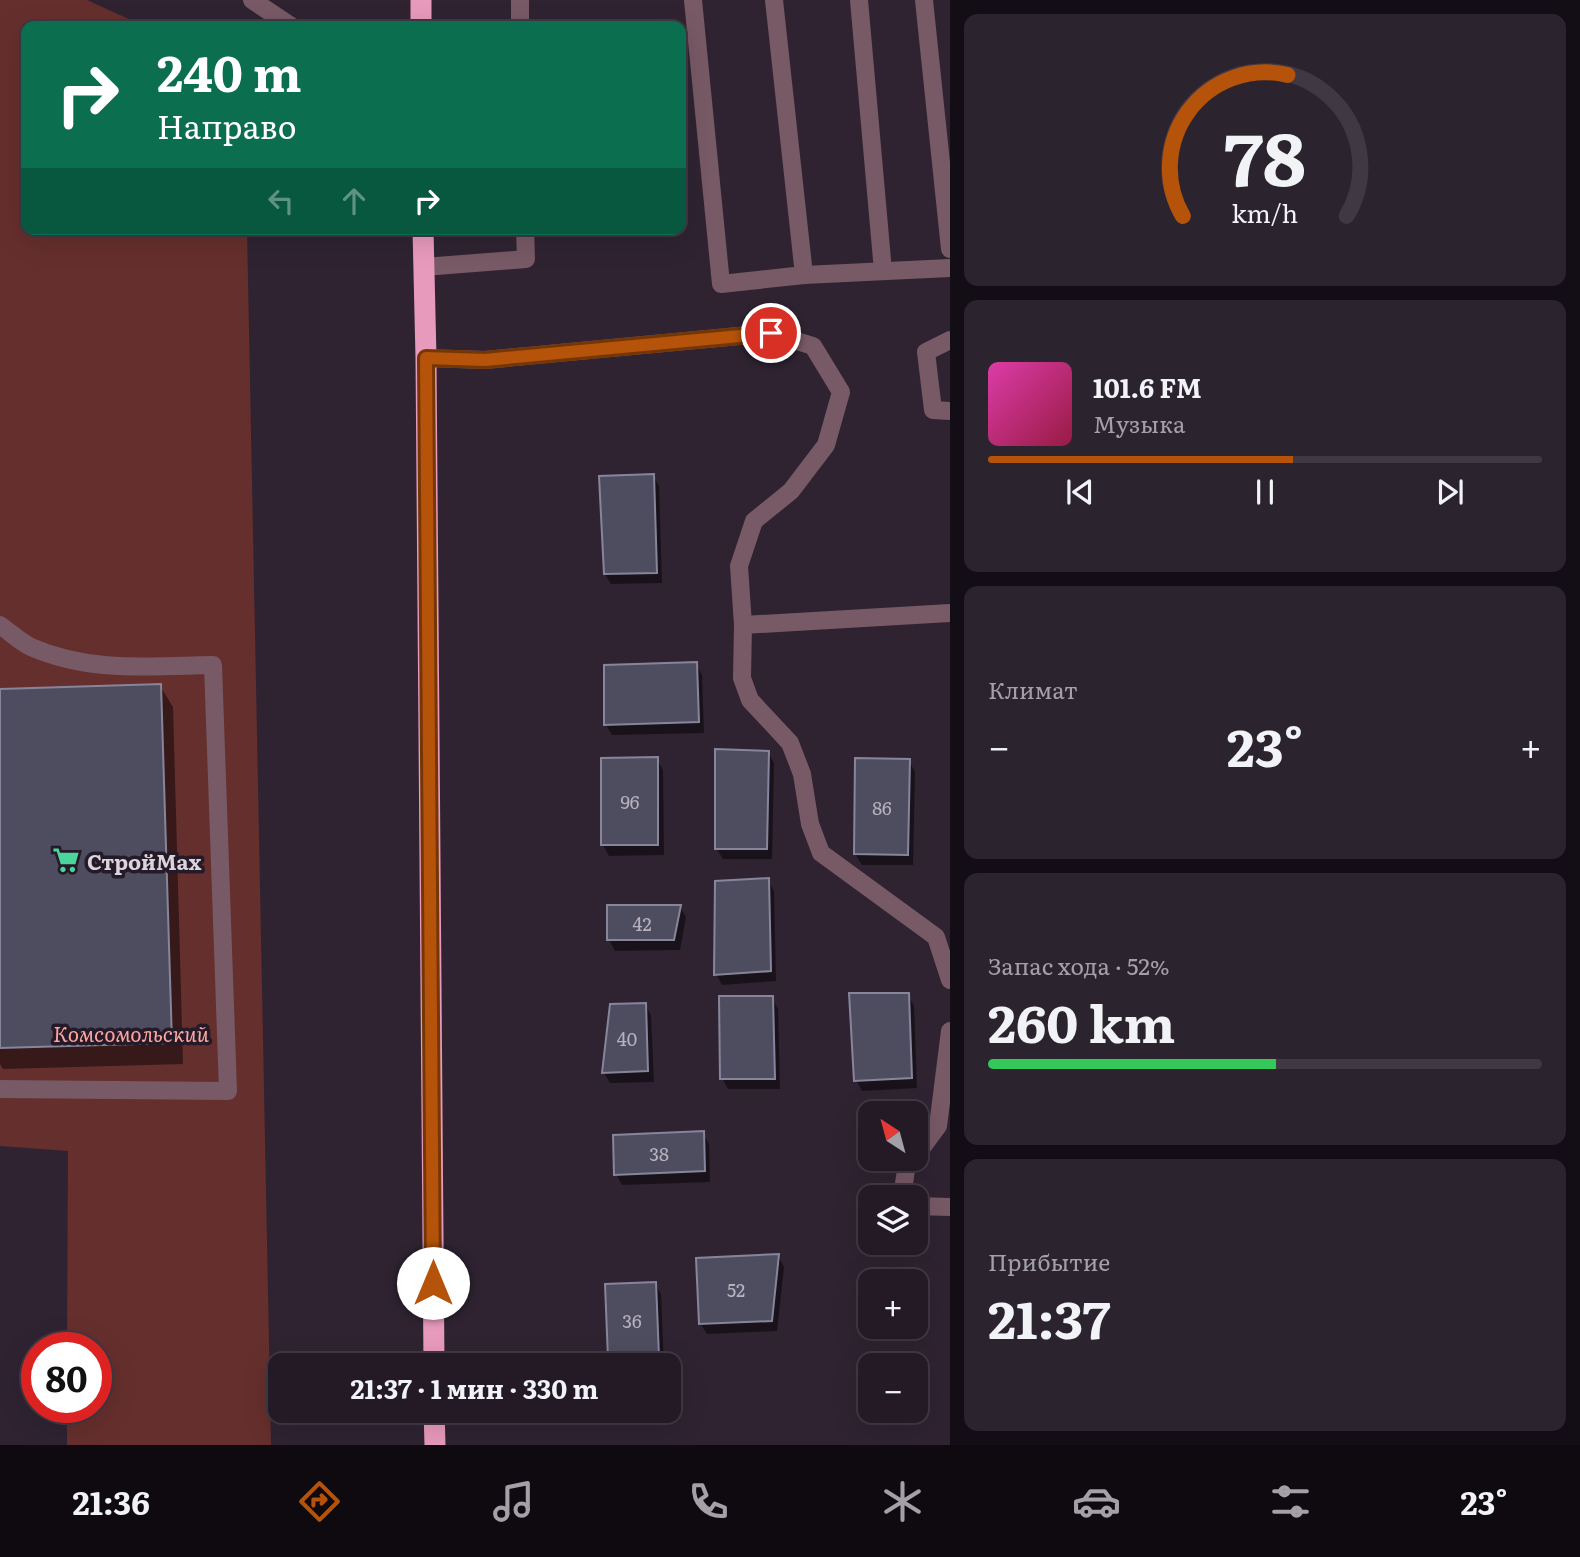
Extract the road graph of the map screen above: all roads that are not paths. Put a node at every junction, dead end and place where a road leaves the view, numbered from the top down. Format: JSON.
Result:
{"nodes":[{"id":1,"x":252,"y":0,"type":"edge"},
{"id":2,"x":421,"y":0,"type":"edge"},
{"id":3,"x":520,"y":0,"type":"edge"},
{"id":4,"x":693,"y":0,"type":"edge"},
{"id":5,"x":774,"y":0,"type":"edge"},
{"id":6,"x":859,"y":0,"type":"edge"},
{"id":7,"x":924,"y":0,"type":"edge"},
{"id":8,"x":284,"y":21,"type":"edge"},
{"id":9,"x":421,"y":21,"type":"edge"},
{"id":10,"x":520,"y":21,"type":"edge"},
{"id":11,"x":423,"y":235,"type":"edge"},
{"id":12,"x":525,"y":235,"type":"edge"},
{"id":13,"x":950,"y":249,"type":"edge"},
{"id":14,"x":424,"y":267,"type":"junction"},
{"id":15,"x":950,"y":268,"type":"edge"},
{"id":16,"x":883,"y":271,"type":"junction"},
{"id":17,"x":804,"y":275,"type":"junction"},
{"id":18,"x":950,"y":340,"type":"edge"},
{"id":19,"x":426,"y":358,"type":"junction"},
{"id":20,"x":950,"y":411,"type":"edge"},
{"id":21,"x":950,"y":613,"type":"edge"},
{"id":22,"x":0,"y":625,"type":"edge"},
{"id":23,"x":743,"y":625,"type":"junction"},
{"id":24,"x":950,"y":980,"type":"edge"},
{"id":25,"x":950,"y":1031,"type":"edge"},
{"id":26,"x":0,"y":1088,"type":"edge"},
{"id":27,"x":928,"y":1140,"type":"edge"},
{"id":28,"x":928,"y":1206,"type":"edge"},
{"id":29,"x":950,"y":1207,"type":"edge"},
{"id":30,"x":434,"y":1353,"type":"edge"},
{"id":31,"x":434,"y":1423,"type":"edge"},
{"id":32,"x":435,"y":1445,"type":"edge"}],
"edges":[{"from":1,"to":8,"type":"street"},
{"from":2,"to":9,"type":"highway"},
{"from":3,"to":10,"type":"street"},
{"from":4,"to":17,"type":"street"},
{"from":5,"to":17,"type":"street"},
{"from":6,"to":16,"type":"street"},
{"from":7,"to":13,"type":"street"},
{"from":11,"to":14,"type":"highway"},
{"from":12,"to":14,"type":"street"},
{"from":14,"to":19,"type":"highway"},
{"from":15,"to":16,"type":"street"},
{"from":16,"to":17,"type":"street"},
{"from":18,"to":20,"type":"street"},
{"from":19,"to":23,"type":"street"},
{"from":19,"to":30,"type":"highway"},
{"from":21,"to":23,"type":"street"},
{"from":22,"to":26,"type":"street"},
{"from":23,"to":24,"type":"street"},
{"from":25,"to":27,"type":"street"},
{"from":28,"to":29,"type":"street"},
{"from":31,"to":32,"type":"highway"}]}
